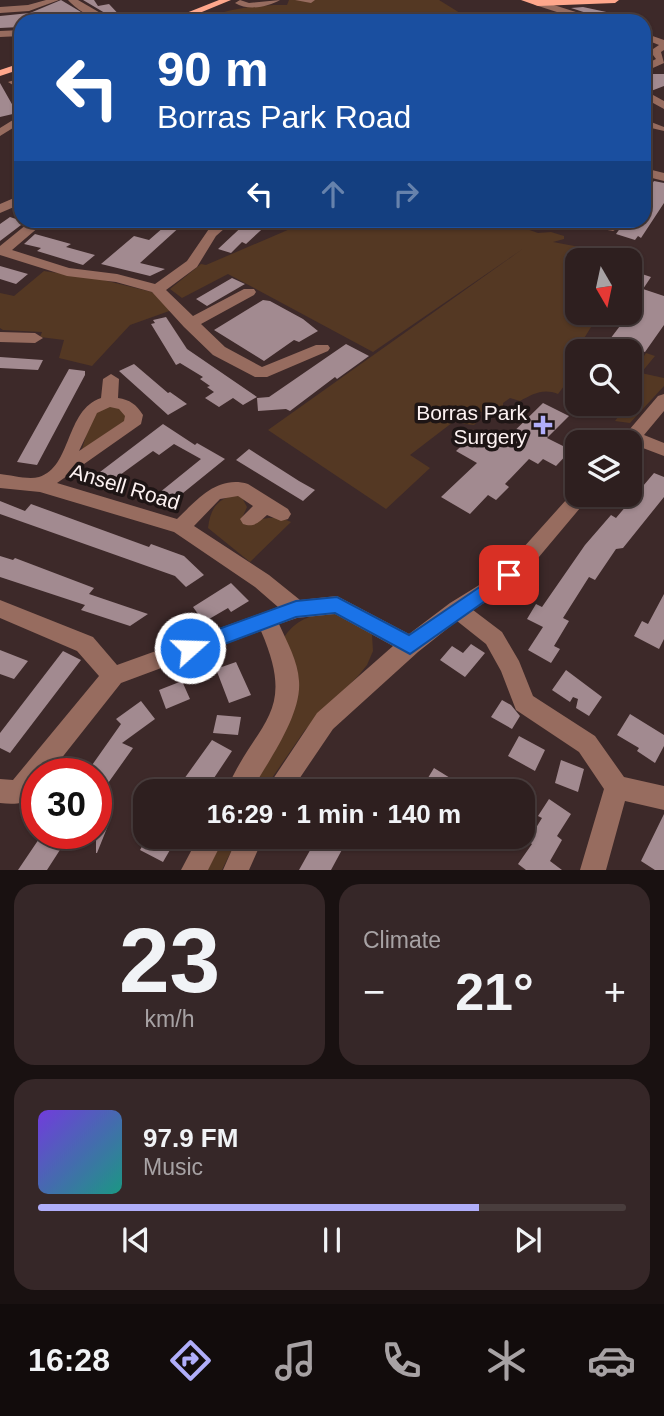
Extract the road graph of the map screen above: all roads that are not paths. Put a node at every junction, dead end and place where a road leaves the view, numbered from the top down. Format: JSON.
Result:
{"nodes":[{"id":1,"x":55,"y":0,"type":"edge"},
{"id":2,"x":72,"y":0,"type":"edge"},
{"id":3,"x":276,"y":0,"type":"edge"},
{"id":4,"x":299,"y":0,"type":"edge"},
{"id":5,"x":311,"y":0,"type":"edge"},
{"id":6,"x":525,"y":0,"type":"edge"},
{"id":7,"x":615,"y":0,"type":"edge"},
{"id":8,"x":219,"y":1,"type":"edge"},
{"id":9,"x":240,"y":3,"type":"dead end"},
{"id":10,"x":538,"y":3,"type":"junction"},
{"id":11,"x":0,"y":10,"type":"edge"},
{"id":12,"x":93,"y":14,"type":"edge"},
{"id":13,"x":188,"y":14,"type":"edge"},
{"id":14,"x":573,"y":14,"type":"edge"},
{"id":15,"x":664,"y":45,"type":"edge"},
{"id":16,"x":651,"y":67,"type":"edge"},
{"id":17,"x":31,"y":228,"type":"edge"},
{"id":18,"x":215,"y":228,"type":"edge"},
{"id":19,"x":1,"y":251,"type":"edge"},
{"id":20,"x":157,"y":289,"type":"junction"},
{"id":21,"x":249,"y":292,"type":"dead end"},
{"id":22,"x":189,"y":324,"type":"junction"},
{"id":23,"x":0,"y":337,"type":"edge"},
{"id":24,"x":34,"y":338,"type":"dead end"},
{"id":25,"x":322,"y":348,"type":"dead end"},
{"id":26,"x":111,"y":380,"type":"dead end"},
{"id":27,"x":664,"y":400,"type":"edge"},
{"id":28,"x":109,"y":401,"type":"junction"},
{"id":29,"x":638,"y":430,"type":"edge"},
{"id":30,"x":642,"y":444,"type":"edge"},
{"id":31,"x":664,"y":450,"type":"edge"},
{"id":32,"x":60,"y":473,"type":"junction"},
{"id":33,"x":0,"y":481,"type":"edge"},
{"id":34,"x":40,"y":485,"type":"junction"},
{"id":35,"x":571,"y":507,"type":"edge"},
{"id":36,"x":250,"y":519,"type":"dead end"},
{"id":37,"x":181,"y":527,"type":"junction"},
{"id":38,"x":0,"y":608,"type":"edge"},
{"id":39,"x":296,"y":609,"type":"junction"},
{"id":40,"x":457,"y":610,"type":"junction"},
{"id":41,"x":267,"y":620,"type":"junction"},
{"id":42,"x":410,"y":645,"type":"junction"},
{"id":43,"x":113,"y":676,"type":"junction"},
{"id":44,"x":245,"y":779,"type":"edge"},
{"id":45,"x":285,"y":779,"type":"edge"},
{"id":46,"x":617,"y":787,"type":"junction"},
{"id":47,"x":0,"y":790,"type":"edge"},
{"id":48,"x":664,"y":798,"type":"edge"},
{"id":49,"x":206,"y":849,"type":"edge"},
{"id":50,"x":246,"y":849,"type":"edge"},
{"id":51,"x":194,"y":870,"type":"edge"},
{"id":52,"x":236,"y":870,"type":"edge"},
{"id":53,"x":593,"y":870,"type":"edge"}],
"edges":[{"from":1,"to":11,"type":"street"},
{"from":2,"to":12,"type":"street"},
{"from":3,"to":9,"type":"street"},
{"from":4,"to":5,"type":"street"},
{"from":6,"to":10,"type":"main road"},
{"from":7,"to":10,"type":"main road"},
{"from":8,"to":13,"type":"main road"},
{"from":10,"to":14,"type":"street"},
{"from":15,"to":16,"type":"street"},
{"from":17,"to":19,"type":"street"},
{"from":18,"to":20,"type":"street"},
{"from":19,"to":20,"type":"street"},
{"from":20,"to":22,"type":"street"},
{"from":21,"to":22,"type":"street"},
{"from":22,"to":25,"type":"street"},
{"from":23,"to":24,"type":"street"},
{"from":26,"to":28,"type":"street"},
{"from":27,"to":29,"type":"street"},
{"from":28,"to":32,"type":"street"},
{"from":28,"to":32,"type":"street"},
{"from":30,"to":31,"type":"street"},
{"from":32,"to":34,"type":"street"},
{"from":33,"to":34,"type":"street","name":"Ansell Road"},
{"from":34,"to":37,"type":"street","name":"Ansell Road"},
{"from":35,"to":40,"type":"street"},
{"from":36,"to":37,"type":"street"},
{"from":37,"to":39,"type":"street","name":"Ansell Road"},
{"from":38,"to":43,"type":"street"},
{"from":39,"to":41,"type":"street"},
{"from":39,"to":42,"type":"street"},
{"from":40,"to":42,"type":"street"},
{"from":40,"to":46,"type":"street"},
{"from":41,"to":43,"type":"street"},
{"from":41,"to":44,"type":"street"},
{"from":42,"to":45,"type":"street"},
{"from":43,"to":47,"type":"street"},
{"from":46,"to":48,"type":"street"},
{"from":46,"to":53,"type":"street"},
{"from":49,"to":51,"type":"street"},
{"from":50,"to":52,"type":"street"}]}
